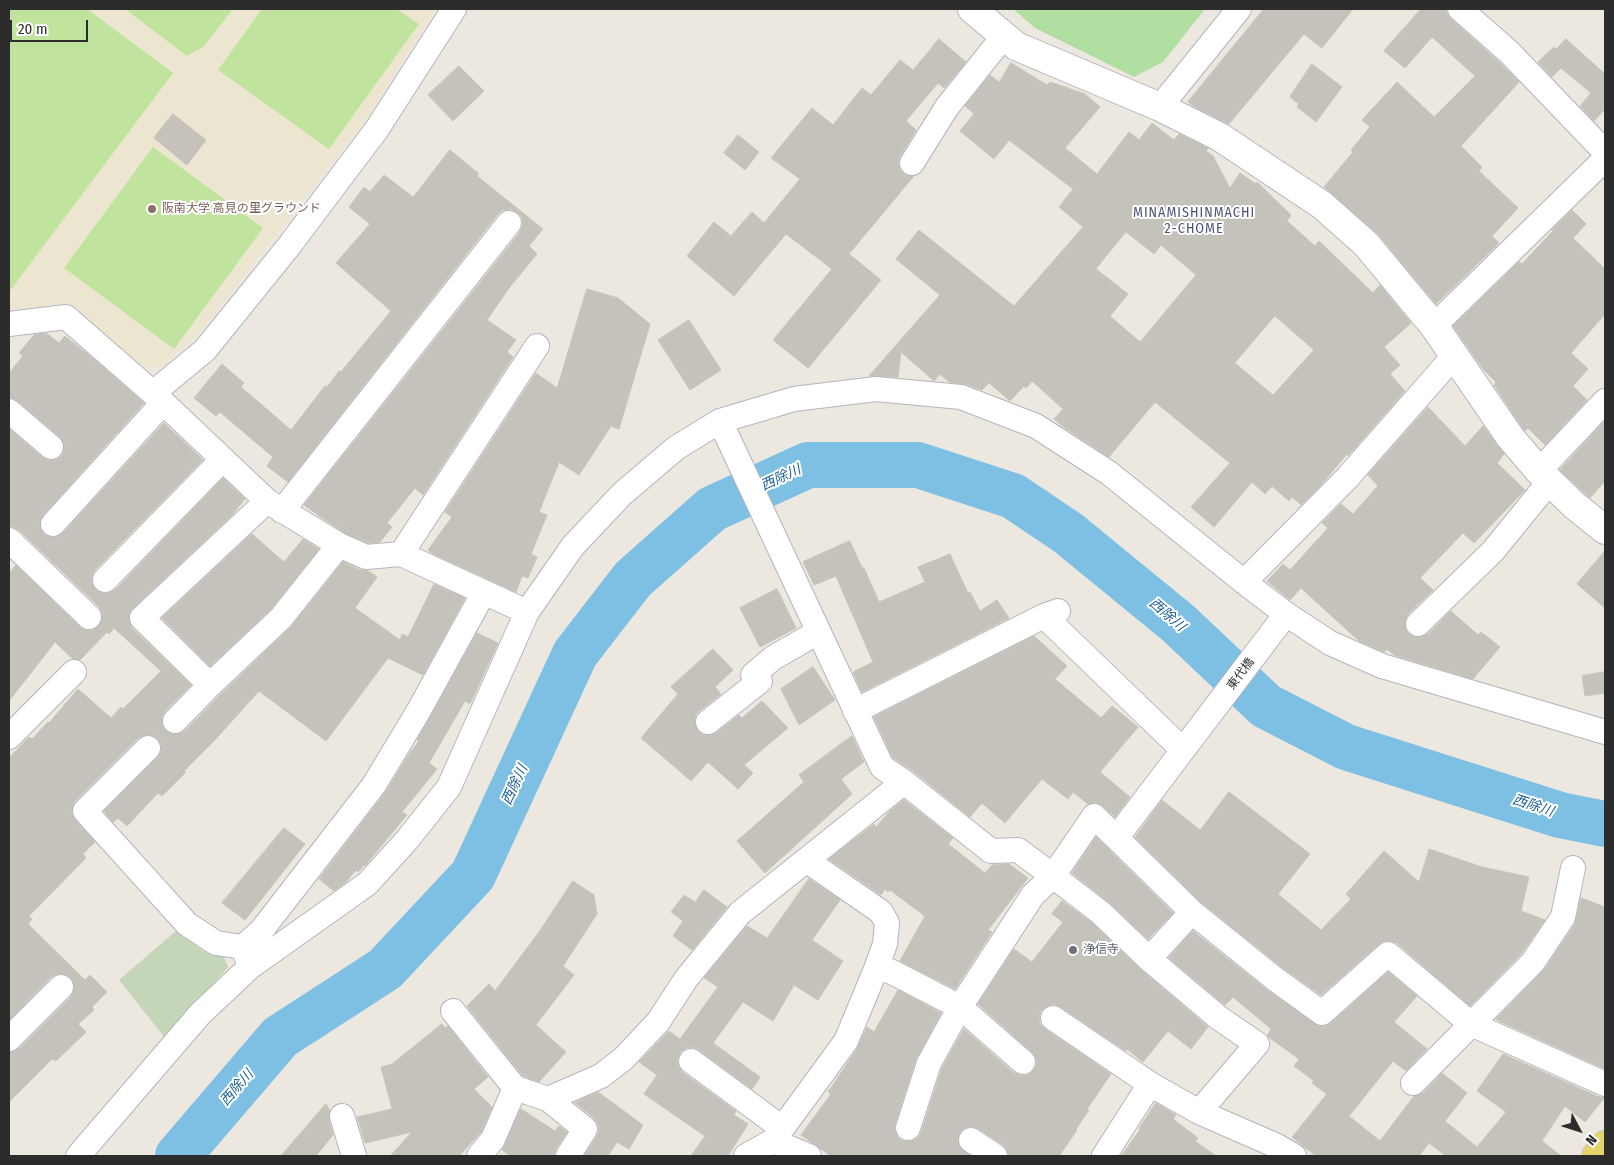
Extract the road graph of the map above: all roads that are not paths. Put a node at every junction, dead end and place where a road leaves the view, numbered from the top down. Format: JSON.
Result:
{"nodes":[{"id":1,"x":454,"y":9,"type":"edge"},
{"id":2,"x":972,"y":9,"type":"edge"},
{"id":3,"x":1239,"y":9,"type":"edge"},
{"id":4,"x":1460,"y":9,"type":"edge"},
{"id":5,"x":1004,"y":36,"type":"junction"},
{"id":6,"x":1160,"y":107,"type":"junction"},
{"id":7,"x":1605,"y":152,"type":"edge"},
{"id":8,"x":1605,"y":159,"type":"edge"},
{"id":9,"x":912,"y":163,"type":"dead end"},
{"id":10,"x":509,"y":223,"type":"dead end"},
{"id":11,"x":1434,"y":326,"type":"junction"},
{"id":12,"x":10,"y":327,"type":"edge"},
{"id":13,"x":537,"y":346,"type":"dead end"},
{"id":14,"x":1454,"y":356,"type":"junction"},
{"id":15,"x":158,"y":398,"type":"junction"},
{"id":16,"x":1605,"y":401,"type":"edge"},
{"id":17,"x":9,"y":412,"type":"edge"},
{"id":18,"x":720,"y":421,"type":"junction"},
{"id":19,"x":51,"y":447,"type":"dead end"},
{"id":20,"x":223,"y":460,"type":"junction"},
{"id":21,"x":1544,"y":476,"type":"junction"},
{"id":22,"x":275,"y":506,"type":"junction"},
{"id":23,"x":53,"y":524,"type":"dead end"},
{"id":24,"x":1605,"y":530,"type":"edge"},
{"id":25,"x":9,"y":540,"type":"edge"},
{"id":26,"x":339,"y":545,"type":"junction"},
{"id":27,"x":402,"y":554,"type":"junction"},
{"id":28,"x":104,"y":580,"type":"dead end"},
{"id":29,"x":1244,"y":582,"type":"junction"},
{"id":30,"x":484,"y":592,"type":"junction"},
{"id":31,"x":527,"y":612,"type":"junction"},
{"id":32,"x":1286,"y":615,"type":"junction"},
{"id":33,"x":89,"y":617,"type":"dead end"},
{"id":34,"x":1418,"y":624,"type":"dead end"},
{"id":35,"x":818,"y":632,"type":"junction"},
{"id":36,"x":74,"y":672,"type":"dead end"},
{"id":37,"x":210,"y":685,"type":"junction"},
{"id":38,"x":855,"y":711,"type":"junction"},
{"id":39,"x":175,"y":722,"type":"dead end"},
{"id":40,"x":708,"y":722,"type":"dead end"},
{"id":41,"x":1605,"y":732,"type":"edge"},
{"id":42,"x":9,"y":737,"type":"edge"},
{"id":43,"x":148,"y":748,"type":"dead end"},
{"id":44,"x":1183,"y":750,"type":"junction"},
{"id":45,"x":904,"y":782,"type":"junction"},
{"id":46,"x":1117,"y":837,"type":"junction"},
{"id":47,"x":806,"y":860,"type":"junction"},
{"id":48,"x":1573,"y":868,"type":"dead end"},
{"id":49,"x":1053,"y":876,"type":"junction"},
{"id":50,"x":1192,"y":912,"type":"junction"},
{"id":51,"x":247,"y":957,"type":"junction"},
{"id":52,"x":1149,"y":959,"type":"junction"},
{"id":53,"x":876,"y":969,"type":"junction"},
{"id":54,"x":61,"y":987,"type":"dead end"},
{"id":55,"x":960,"y":1007,"type":"junction"},
{"id":56,"x":453,"y":1012,"type":"dead end"},
{"id":57,"x":1053,"y":1018,"type":"dead end"},
{"id":58,"x":1471,"y":1024,"type":"junction"},
{"id":59,"x":9,"y":1039,"type":"edge"},
{"id":60,"x":691,"y":1062,"type":"dead end"},
{"id":61,"x":1022,"y":1062,"type":"dead end"},
{"id":62,"x":1413,"y":1083,"type":"dead end"},
{"id":63,"x":1150,"y":1084,"type":"junction"},
{"id":64,"x":1605,"y":1084,"type":"edge"},
{"id":65,"x":515,"y":1088,"type":"junction"},
{"id":66,"x":548,"y":1099,"type":"junction"},
{"id":67,"x":1199,"y":1112,"type":"junction"},
{"id":68,"x":342,"y":1116,"type":"dead end"},
{"id":69,"x":908,"y":1128,"type":"dead end"},
{"id":70,"x":778,"y":1135,"type":"junction"},
{"id":71,"x":971,"y":1140,"type":"dead end"},
{"id":72,"x":1605,"y":1145,"type":"edge"},
{"id":73,"x":349,"y":1153,"type":"edge"},
{"id":74,"x":78,"y":1156,"type":"edge"},
{"id":75,"x":480,"y":1156,"type":"edge"},
{"id":76,"x":568,"y":1156,"type":"edge"},
{"id":77,"x":746,"y":1156,"type":"edge"},
{"id":78,"x":809,"y":1156,"type":"edge"},
{"id":79,"x":995,"y":1156,"type":"edge"},
{"id":80,"x":1104,"y":1156,"type":"edge"},
{"id":81,"x":1294,"y":1156,"type":"edge"},
{"id":82,"x":1596,"y":1156,"type":"edge"}],
"edges":[{"from":1,"to":15,"type":"street"},
{"from":2,"to":5,"type":"street"},
{"from":3,"to":6,"type":"street"},
{"from":4,"to":7,"type":"street"},
{"from":5,"to":6,"type":"street"},
{"from":5,"to":9,"type":"street"},
{"from":6,"to":11,"type":"street"},
{"from":8,"to":11,"type":"street"},
{"from":10,"to":22,"type":"street"},
{"from":11,"to":14,"type":"street"},
{"from":12,"to":15,"type":"street"},
{"from":13,"to":27,"type":"street"},
{"from":14,"to":21,"type":"street"},
{"from":14,"to":29,"type":"street"},
{"from":15,"to":20,"type":"street"},
{"from":15,"to":23,"type":"street"},
{"from":16,"to":21,"type":"street"},
{"from":17,"to":19,"type":"street"},
{"from":18,"to":29,"type":"street"},
{"from":18,"to":31,"type":"street"},
{"from":18,"to":35,"type":"street"},
{"from":20,"to":22,"type":"street"},
{"from":20,"to":28,"type":"street"},
{"from":21,"to":24,"type":"street"},
{"from":21,"to":34,"type":"street"},
{"from":22,"to":26,"type":"street"},
{"from":22,"to":37,"type":"street"},
{"from":25,"to":33,"type":"street"},
{"from":26,"to":27,"type":"street"},
{"from":26,"to":37,"type":"street"},
{"from":27,"to":30,"type":"street"},
{"from":29,"to":32,"type":"street"},
{"from":30,"to":31,"type":"street"},
{"from":30,"to":51,"type":"street"},
{"from":31,"to":51,"type":"street"},
{"from":32,"to":41,"type":"street"},
{"from":32,"to":44,"type":"street","name":"東代橋"},
{"from":35,"to":38,"type":"street"},
{"from":35,"to":40,"type":"street"},
{"from":36,"to":42,"type":"street"},
{"from":37,"to":39,"type":"street"},
{"from":38,"to":44,"type":"street"},
{"from":38,"to":45,"type":"street"},
{"from":43,"to":51,"type":"street"},
{"from":44,"to":46,"type":"street","name":"東代橋"},
{"from":45,"to":47,"type":"street"},
{"from":45,"to":49,"type":"street"},
{"from":46,"to":49,"type":"street"},
{"from":46,"to":50,"type":"street"},
{"from":47,"to":53,"type":"street"},
{"from":47,"to":66,"type":"street"},
{"from":48,"to":58,"type":"street"},
{"from":49,"to":52,"type":"street"},
{"from":49,"to":55,"type":"street"},
{"from":50,"to":52,"type":"street"},
{"from":50,"to":58,"type":"street"},
{"from":51,"to":74,"type":"street"},
{"from":52,"to":67,"type":"street"},
{"from":53,"to":55,"type":"street"},
{"from":53,"to":70,"type":"street"},
{"from":54,"to":59,"type":"street"},
{"from":55,"to":61,"type":"street"},
{"from":55,"to":69,"type":"street"},
{"from":56,"to":65,"type":"street"},
{"from":57,"to":63,"type":"street"},
{"from":58,"to":62,"type":"street"},
{"from":58,"to":64,"type":"street"},
{"from":60,"to":70,"type":"street"},
{"from":63,"to":67,"type":"street"},
{"from":63,"to":80,"type":"street"},
{"from":65,"to":66,"type":"street"},
{"from":65,"to":75,"type":"street"},
{"from":66,"to":76,"type":"street"},
{"from":67,"to":81,"type":"street"},
{"from":68,"to":73,"type":"street"},
{"from":70,"to":77,"type":"street"},
{"from":70,"to":78,"type":"street"},
{"from":71,"to":79,"type":"street"},
{"from":72,"to":82,"type":"main road"}]}
